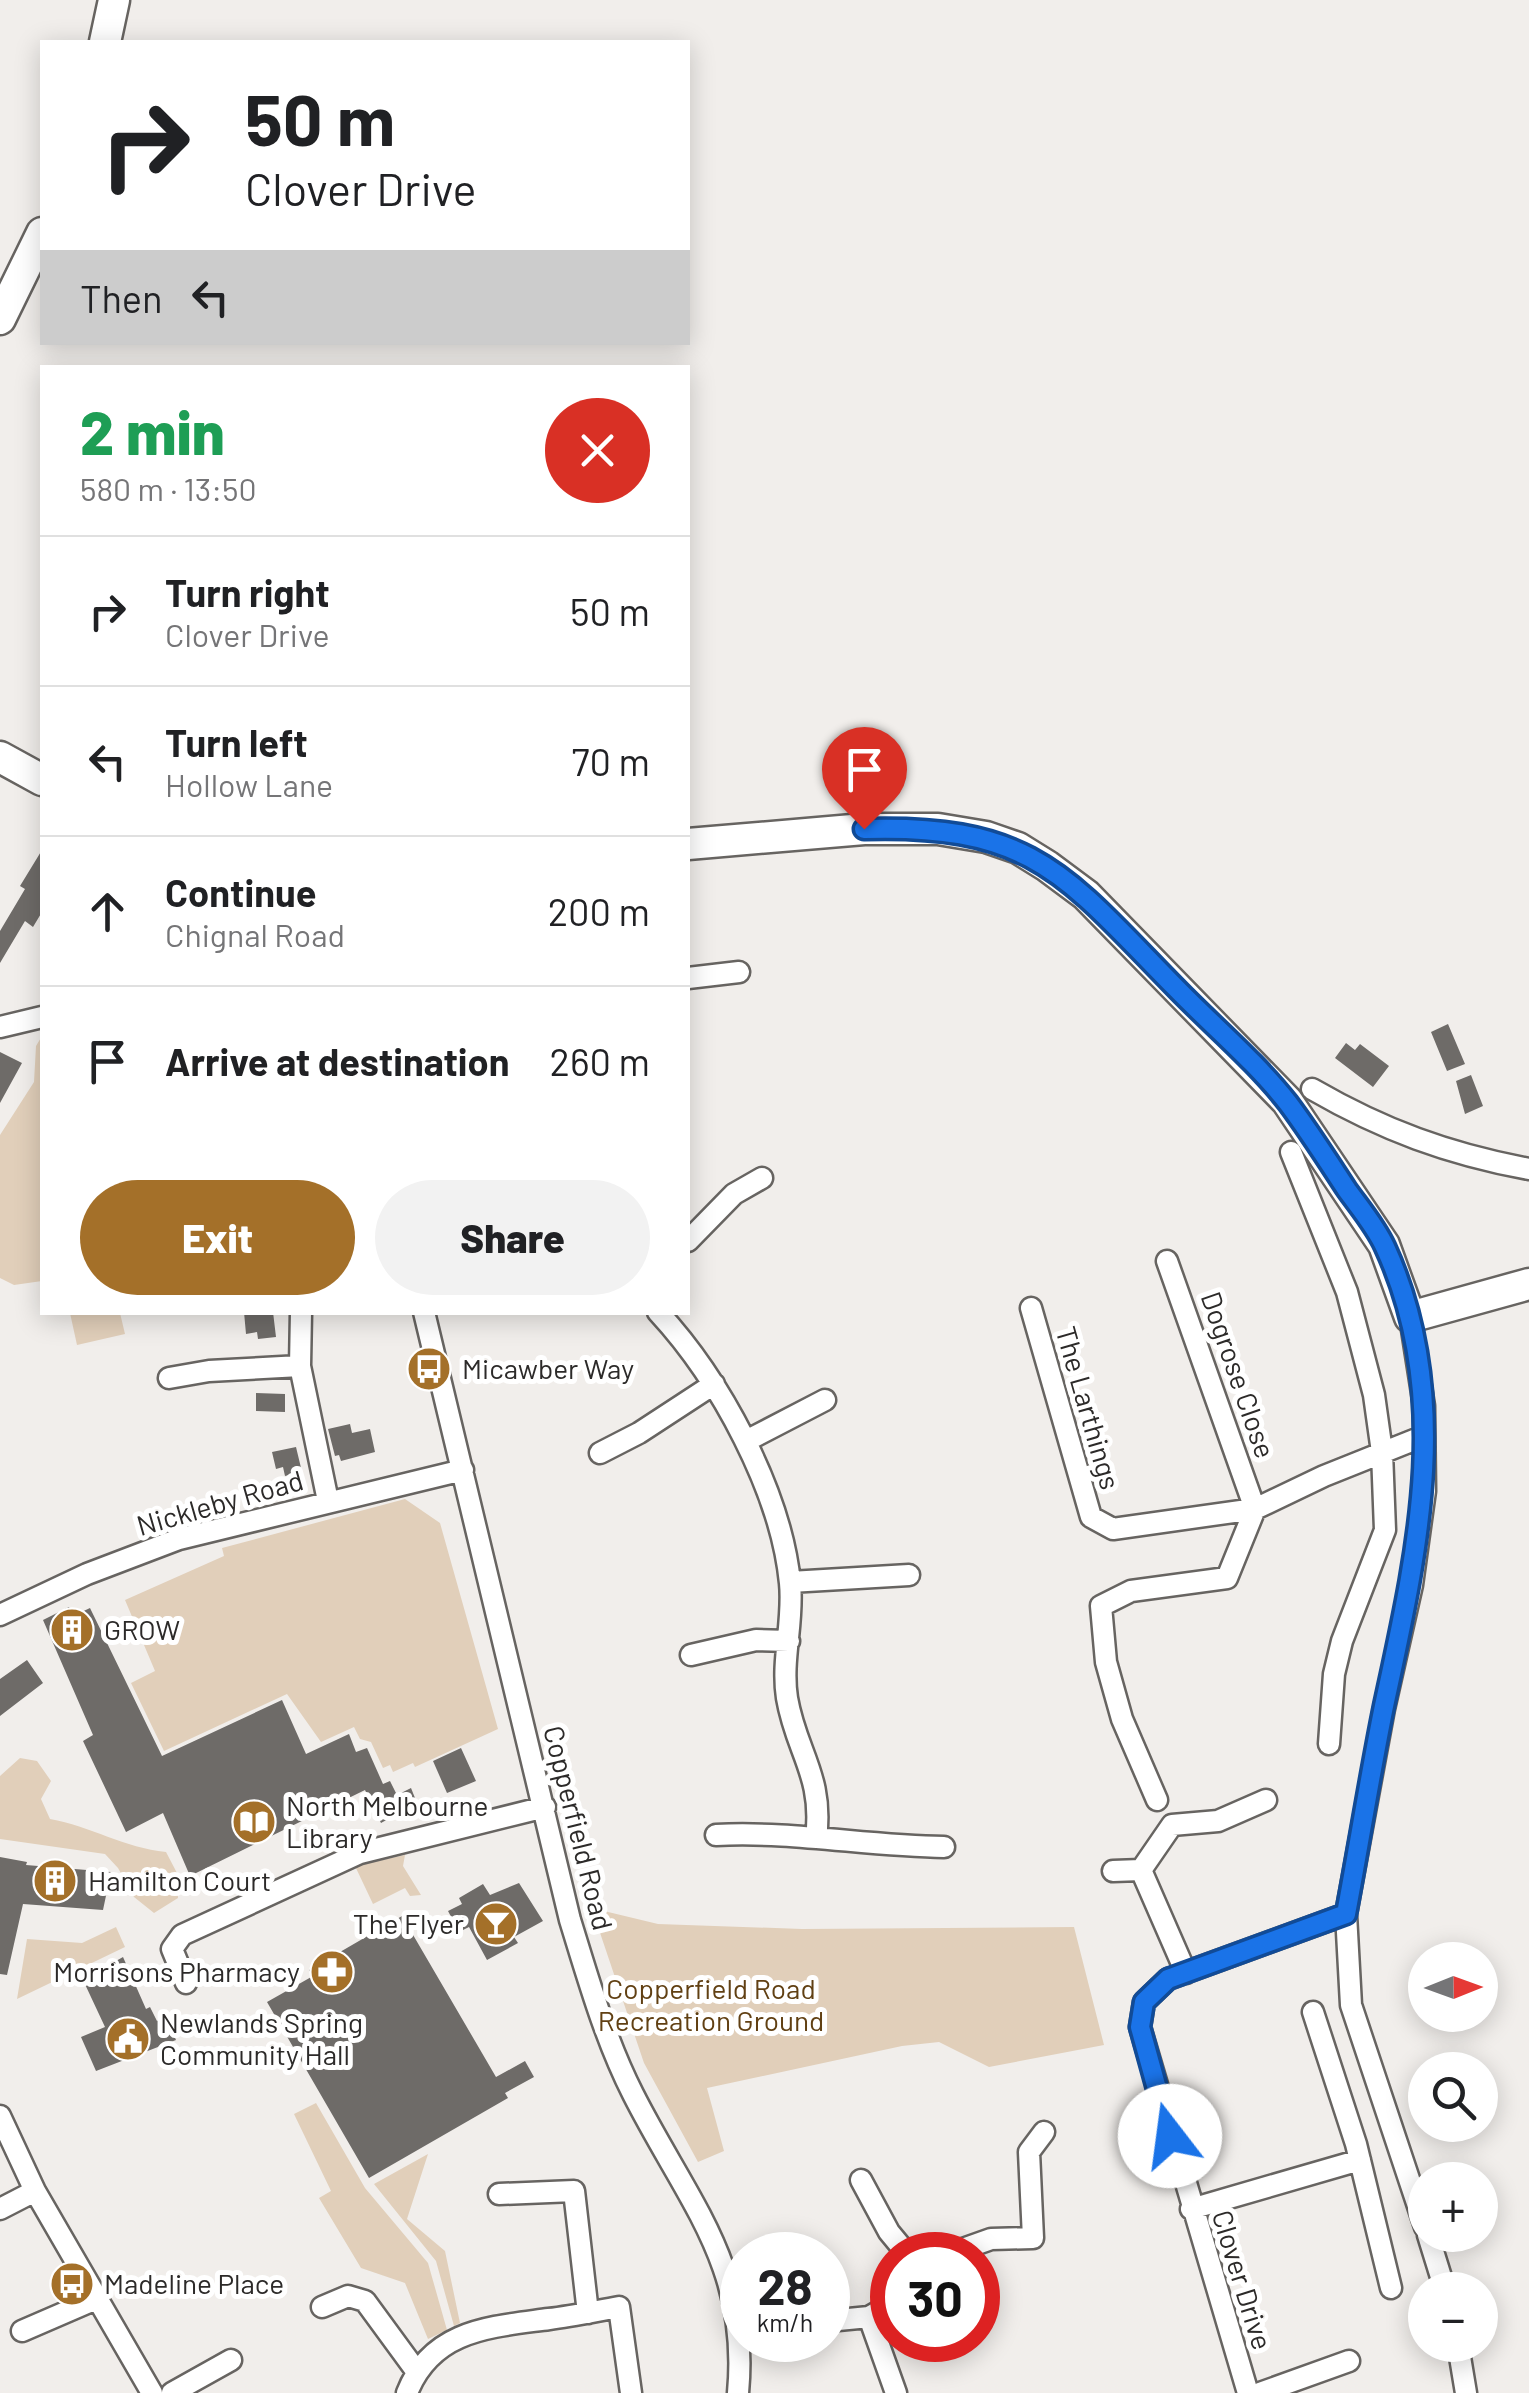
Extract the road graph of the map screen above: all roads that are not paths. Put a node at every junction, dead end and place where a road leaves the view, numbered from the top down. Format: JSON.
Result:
{"nodes":[{"id":1,"x":114,"y":0,"type":"edge"},
{"id":2,"x":105,"y":40,"type":"edge"},
{"id":3,"x":40,"y":237,"type":"edge"},
{"id":4,"x":0,"y":319,"type":"edge"},
{"id":5,"x":0,"y":757,"type":"edge"},
{"id":6,"x":40,"y":779,"type":"edge"},
{"id":7,"x":690,"y":844,"type":"edge"},
{"id":8,"x":739,"y":972,"type":"dead end"},
{"id":9,"x":690,"y":978,"type":"edge"},
{"id":10,"x":40,"y":1017,"type":"edge"},
{"id":11,"x":0,"y":1027,"type":"edge"},
{"id":12,"x":1312,"y":1089,"type":"dead end"},
{"id":13,"x":1291,"y":1152,"type":"dead end"},
{"id":14,"x":1529,"y":1168,"type":"edge"},
{"id":15,"x":762,"y":1178,"type":"dead end"},
{"id":16,"x":690,"y":1240,"type":"edge"},
{"id":17,"x":1166,"y":1261,"type":"dead end"},
{"id":18,"x":1529,"y":1284,"type":"edge"},
{"id":19,"x":1030,"y":1308,"type":"dead end"},
{"id":20,"x":301,"y":1315,"type":"edge"},
{"id":21,"x":425,"y":1315,"type":"edge"},
{"id":22,"x":660,"y":1315,"type":"edge"},
{"id":23,"x":1410,"y":1317,"type":"junction"},
{"id":24,"x":300,"y":1366,"type":"junction"},
{"id":25,"x":169,"y":1378,"type":"dead end"},
{"id":26,"x":714,"y":1384,"type":"junction"},
{"id":27,"x":826,"y":1400,"type":"dead end"},
{"id":28,"x":1424,"y":1436,"type":"junction"},
{"id":29,"x":746,"y":1441,"type":"junction"},
{"id":30,"x":1382,"y":1452,"type":"junction"},
{"id":31,"x":600,"y":1453,"type":"dead end"},
{"id":32,"x":463,"y":1470,"type":"junction"},
{"id":33,"x":328,"y":1501,"type":"junction"},
{"id":34,"x":1255,"y":1509,"type":"junction"},
{"id":35,"x":909,"y":1575,"type":"dead end"},
{"id":36,"x":790,"y":1582,"type":"junction"},
{"id":37,"x":0,"y":1615,"type":"edge"},
{"id":38,"x":788,"y":1641,"type":"junction"},
{"id":39,"x":692,"y":1655,"type":"dead end"},
{"id":40,"x":1328,"y":1744,"type":"dead end"},
{"id":41,"x":1157,"y":1800,"type":"dead end"},
{"id":42,"x":1266,"y":1800,"type":"dead end"},
{"id":43,"x":544,"y":1807,"type":"junction"},
{"id":44,"x":716,"y":1835,"type":"dead end"},
{"id":45,"x":816,"y":1838,"type":"junction"},
{"id":46,"x":944,"y":1847,"type":"dead end"},
{"id":47,"x":1142,"y":1870,"type":"junction"},
{"id":48,"x":1113,"y":1871,"type":"dead end"},
{"id":49,"x":1346,"y":1914,"type":"junction"},
{"id":50,"x":1186,"y":1973,"type":"junction"},
{"id":51,"x":186,"y":1983,"type":"dead end"},
{"id":52,"x":1313,"y":2012,"type":"dead end"},
{"id":53,"x":0,"y":2116,"type":"edge"},
{"id":54,"x":1044,"y":2132,"type":"dead end"},
{"id":55,"x":1360,"y":2160,"type":"junction"},
{"id":56,"x":1408,"y":2176,"type":"edge"},
{"id":57,"x":861,"y":2180,"type":"dead end"},
{"id":58,"x":35,"y":2191,"type":"junction"},
{"id":59,"x":499,"y":2194,"type":"dead end"},
{"id":60,"x":0,"y":2209,"type":"edge"},
{"id":61,"x":1190,"y":2209,"type":"junction"},
{"id":62,"x":889,"y":2232,"type":"edge"},
{"id":63,"x":1000,"y":2239,"type":"edge"},
{"id":64,"x":720,"y":2256,"type":"edge"},
{"id":65,"x":1390,"y":2288,"type":"dead end"},
{"id":66,"x":96,"y":2299,"type":"junction"},
{"id":67,"x":322,"y":2307,"type":"dead end"},
{"id":68,"x":588,"y":2312,"type":"junction"},
{"id":69,"x":868,"y":2318,"type":"joint"},
{"id":70,"x":850,"y":2319,"type":"edge"},
{"id":71,"x":22,"y":2331,"type":"dead end"},
{"id":72,"x":231,"y":2360,"type":"dead end"},
{"id":73,"x":1349,"y":2361,"type":"dead end"},
{"id":74,"x":740,"y":2362,"type":"edge"},
{"id":75,"x":1461,"y":2362,"type":"edge"},
{"id":76,"x":417,"y":2372,"type":"junction"},
{"id":77,"x":152,"y":2393,"type":"edge"},
{"id":78,"x":172,"y":2393,"type":"edge"},
{"id":79,"x":407,"y":2393,"type":"edge"},
{"id":80,"x":631,"y":2393,"type":"edge"},
{"id":81,"x":738,"y":2393,"type":"edge"},
{"id":82,"x":896,"y":2393,"type":"edge"},
{"id":83,"x":1248,"y":2393,"type":"edge"},
{"id":84,"x":1260,"y":2393,"type":"edge"},
{"id":85,"x":1466,"y":2393,"type":"edge"}],
"edges":[{"from":1,"to":2,"type":"street"},
{"from":3,"to":4,"type":"street"},
{"from":5,"to":6,"type":"street"},
{"from":7,"to":23,"type":"street"},
{"from":8,"to":9,"type":"street"},
{"from":10,"to":11,"type":"street"},
{"from":12,"to":14,"type":"street"},
{"from":13,"to":30,"type":"street"},
{"from":15,"to":16,"type":"street"},
{"from":17,"to":34,"type":"street","name":"Dogrose Close"},
{"from":18,"to":23,"type":"street"},
{"from":19,"to":34,"type":"street","name":"The Larthings"},
{"from":20,"to":24,"type":"street"},
{"from":21,"to":32,"type":"street","name":"Copperfield Road"},
{"from":22,"to":26,"type":"street"},
{"from":23,"to":28,"type":"street"},
{"from":24,"to":25,"type":"street"},
{"from":24,"to":33,"type":"street"},
{"from":26,"to":29,"type":"street"},
{"from":26,"to":31,"type":"street"},
{"from":27,"to":29,"type":"street"},
{"from":28,"to":30,"type":"street","name":"The Larthings"},
{"from":28,"to":49,"type":"street"},
{"from":29,"to":36,"type":"street"},
{"from":30,"to":34,"type":"street","name":"The Larthings"},
{"from":30,"to":40,"type":"street"},
{"from":32,"to":33,"type":"street","name":"Nickleby Road"},
{"from":32,"to":43,"type":"street","name":"Copperfield Road"},
{"from":33,"to":37,"type":"street","name":"Nickleby Road"},
{"from":34,"to":41,"type":"street"},
{"from":35,"to":36,"type":"street"},
{"from":36,"to":38,"type":"street"},
{"from":38,"to":39,"type":"street"},
{"from":38,"to":45,"type":"street"},
{"from":42,"to":47,"type":"street"},
{"from":43,"to":51,"type":"street"},
{"from":43,"to":64,"type":"street","name":"Copperfield Road"},
{"from":44,"to":45,"type":"street"},
{"from":45,"to":46,"type":"street"},
{"from":47,"to":48,"type":"street"},
{"from":47,"to":50,"type":"street"},
{"from":49,"to":50,"type":"street","name":"Clover Drive"},
{"from":49,"to":56,"type":"street"},
{"from":50,"to":61,"type":"street","name":"Clover Drive"},
{"from":52,"to":55,"type":"street"},
{"from":53,"to":58,"type":"street"},
{"from":54,"to":63,"type":"street"},
{"from":55,"to":61,"type":"street"},
{"from":55,"to":65,"type":"street"},
{"from":57,"to":62,"type":"street"},
{"from":58,"to":60,"type":"street"},
{"from":58,"to":66,"type":"street"},
{"from":59,"to":68,"type":"street"},
{"from":61,"to":83,"type":"street","name":"Clover Drive"},
{"from":66,"to":71,"type":"street"},
{"from":66,"to":77,"type":"street"},
{"from":67,"to":76,"type":"street"},
{"from":68,"to":76,"type":"street"},
{"from":68,"to":80,"type":"street"},
{"from":69,"to":70,"type":"street"},
{"from":69,"to":82,"type":"street"},
{"from":72,"to":78,"type":"street"},
{"from":73,"to":84,"type":"street"},
{"from":74,"to":81,"type":"street","name":"Copperfield Road"},
{"from":75,"to":85,"type":"street"},
{"from":76,"to":79,"type":"street"}]}
